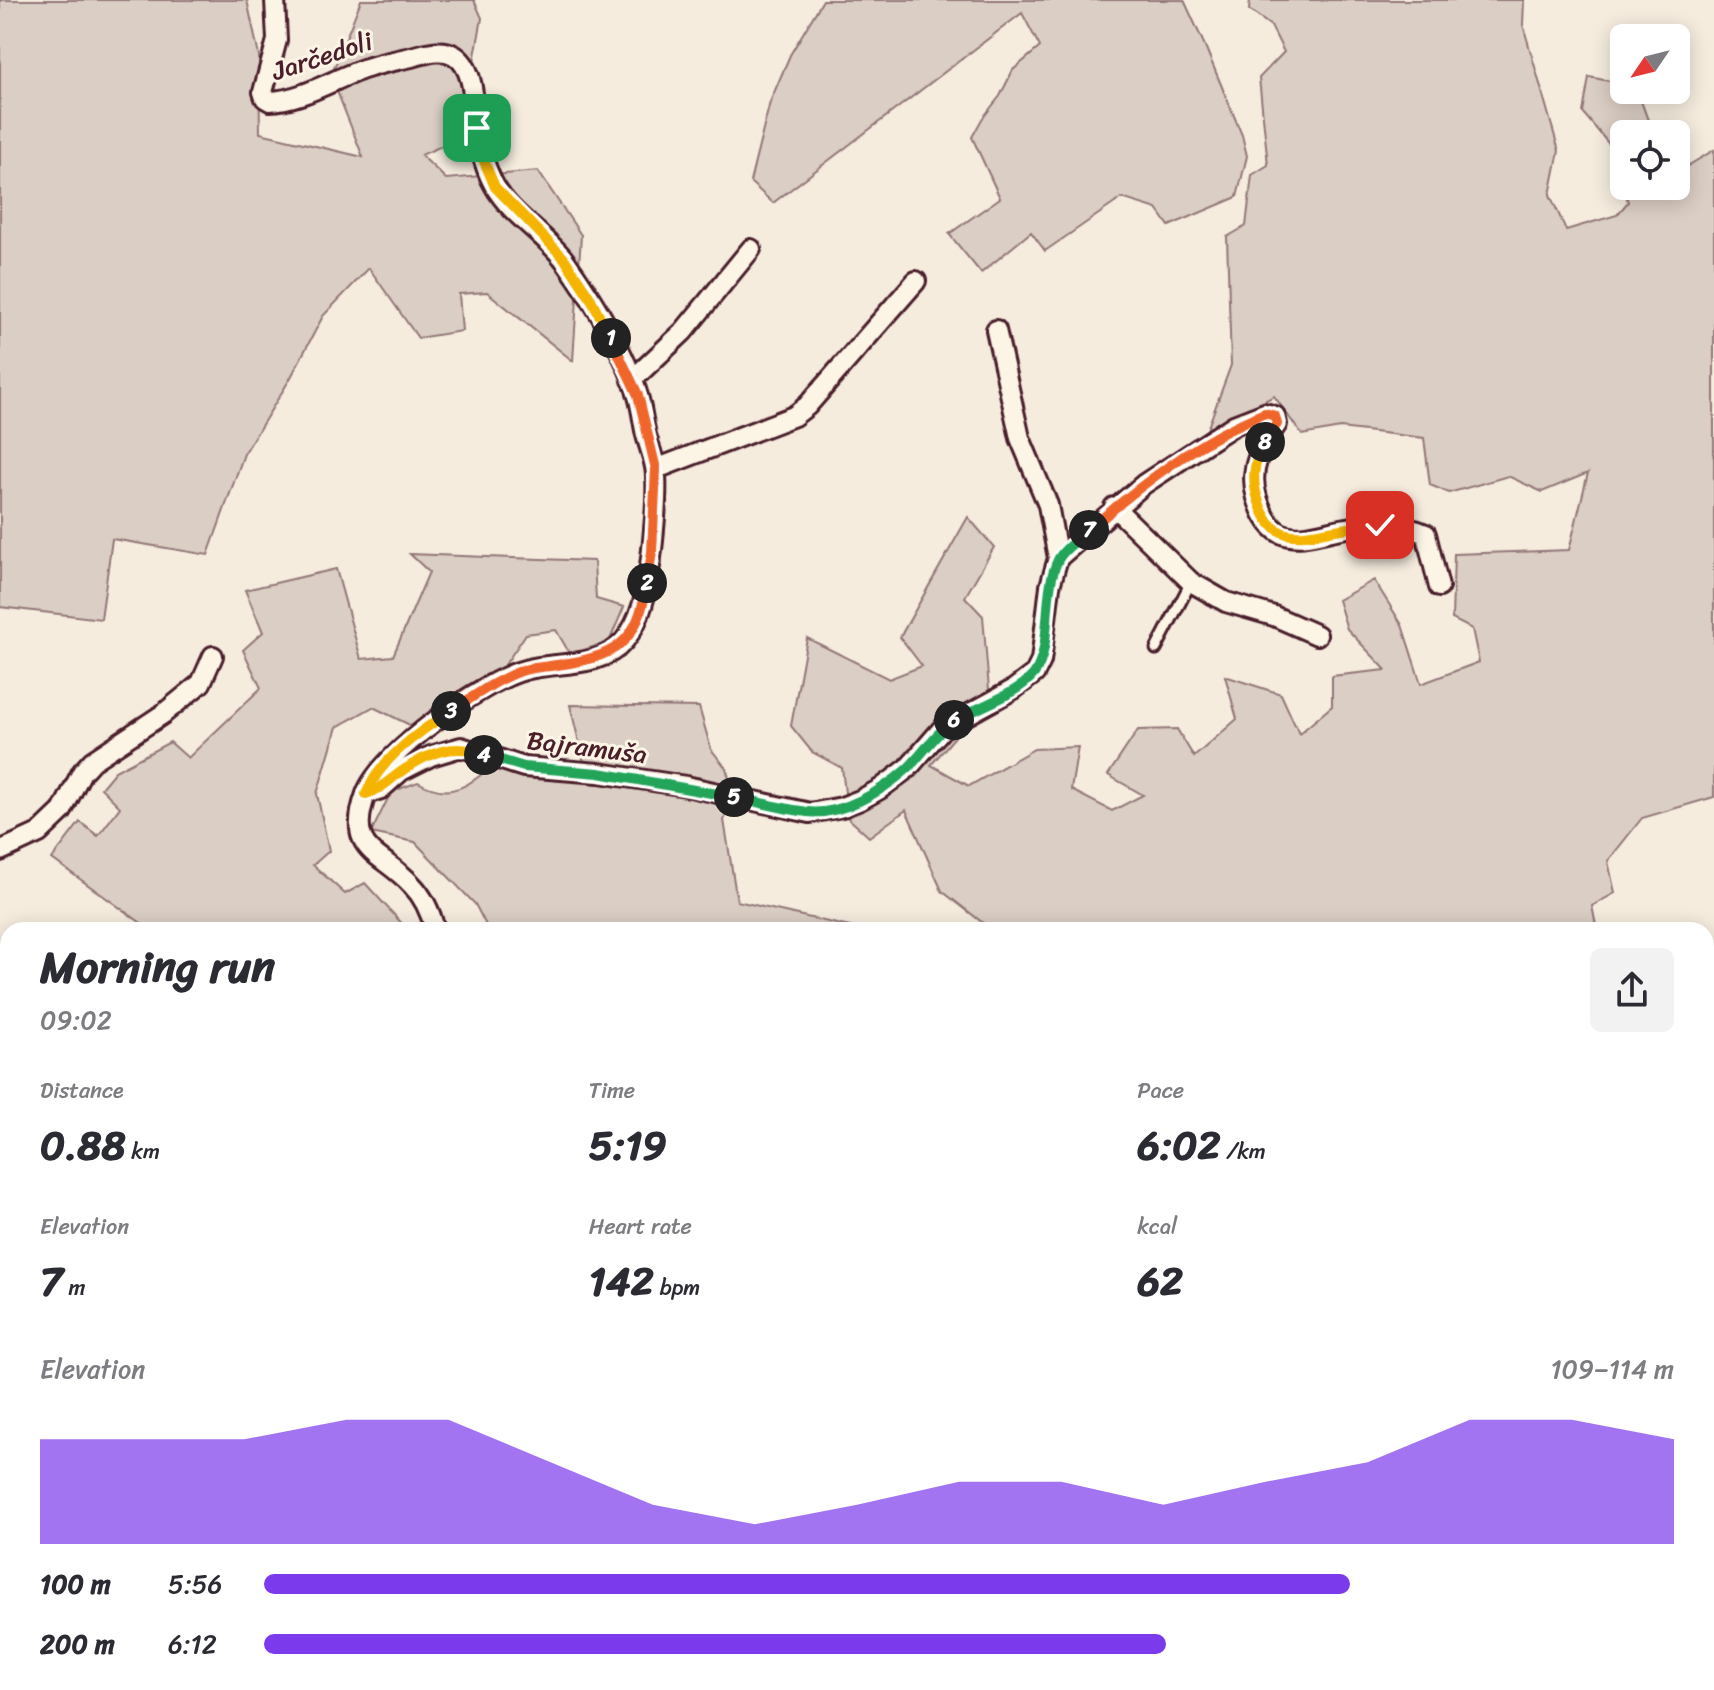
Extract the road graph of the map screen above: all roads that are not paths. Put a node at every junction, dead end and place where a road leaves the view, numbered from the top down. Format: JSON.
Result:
{"nodes":[{"id":1,"x":275,"y":0,"type":"edge"},
{"id":2,"x":751,"y":249,"type":"dead end"},
{"id":3,"x":916,"y":281,"type":"dead end"},
{"id":4,"x":996,"y":330,"type":"dead end"},
{"id":5,"x":632,"y":380,"type":"junction"},
{"id":6,"x":656,"y":469,"type":"junction"},
{"id":7,"x":1114,"y":507,"type":"junction"},
{"id":8,"x":1058,"y":558,"type":"junction"},
{"id":9,"x":1191,"y":582,"type":"junction"},
{"id":10,"x":1439,"y":587,"type":"dead end"},
{"id":11,"x":1317,"y":635,"type":"dead end"},
{"id":12,"x":1156,"y":649,"type":"dead end"},
{"id":13,"x":213,"y":656,"type":"dead end"},
{"id":14,"x":366,"y":794,"type":"junction"},
{"id":15,"x":0,"y":851,"type":"edge"},
{"id":16,"x":432,"y":922,"type":"edge"}],
"edges":[{"from":1,"to":5,"type":"street","name":"Jarčedoli"},
{"from":2,"to":5,"type":"street"},
{"from":3,"to":6,"type":"street"},
{"from":4,"to":8,"type":"street","name":"Bajramuša"},
{"from":5,"to":6,"type":"street","name":"Jarčedoli"},
{"from":6,"to":14,"type":"street","name":"Jarčedoli"},
{"from":7,"to":8,"type":"street"},
{"from":7,"to":9,"type":"street"},
{"from":7,"to":10,"type":"street"},
{"from":8,"to":14,"type":"street","name":"Bajramuša"},
{"from":9,"to":11,"type":"street"},
{"from":9,"to":12,"type":"lane"},
{"from":13,"to":15,"type":"street"},
{"from":14,"to":16,"type":"street"}]}
